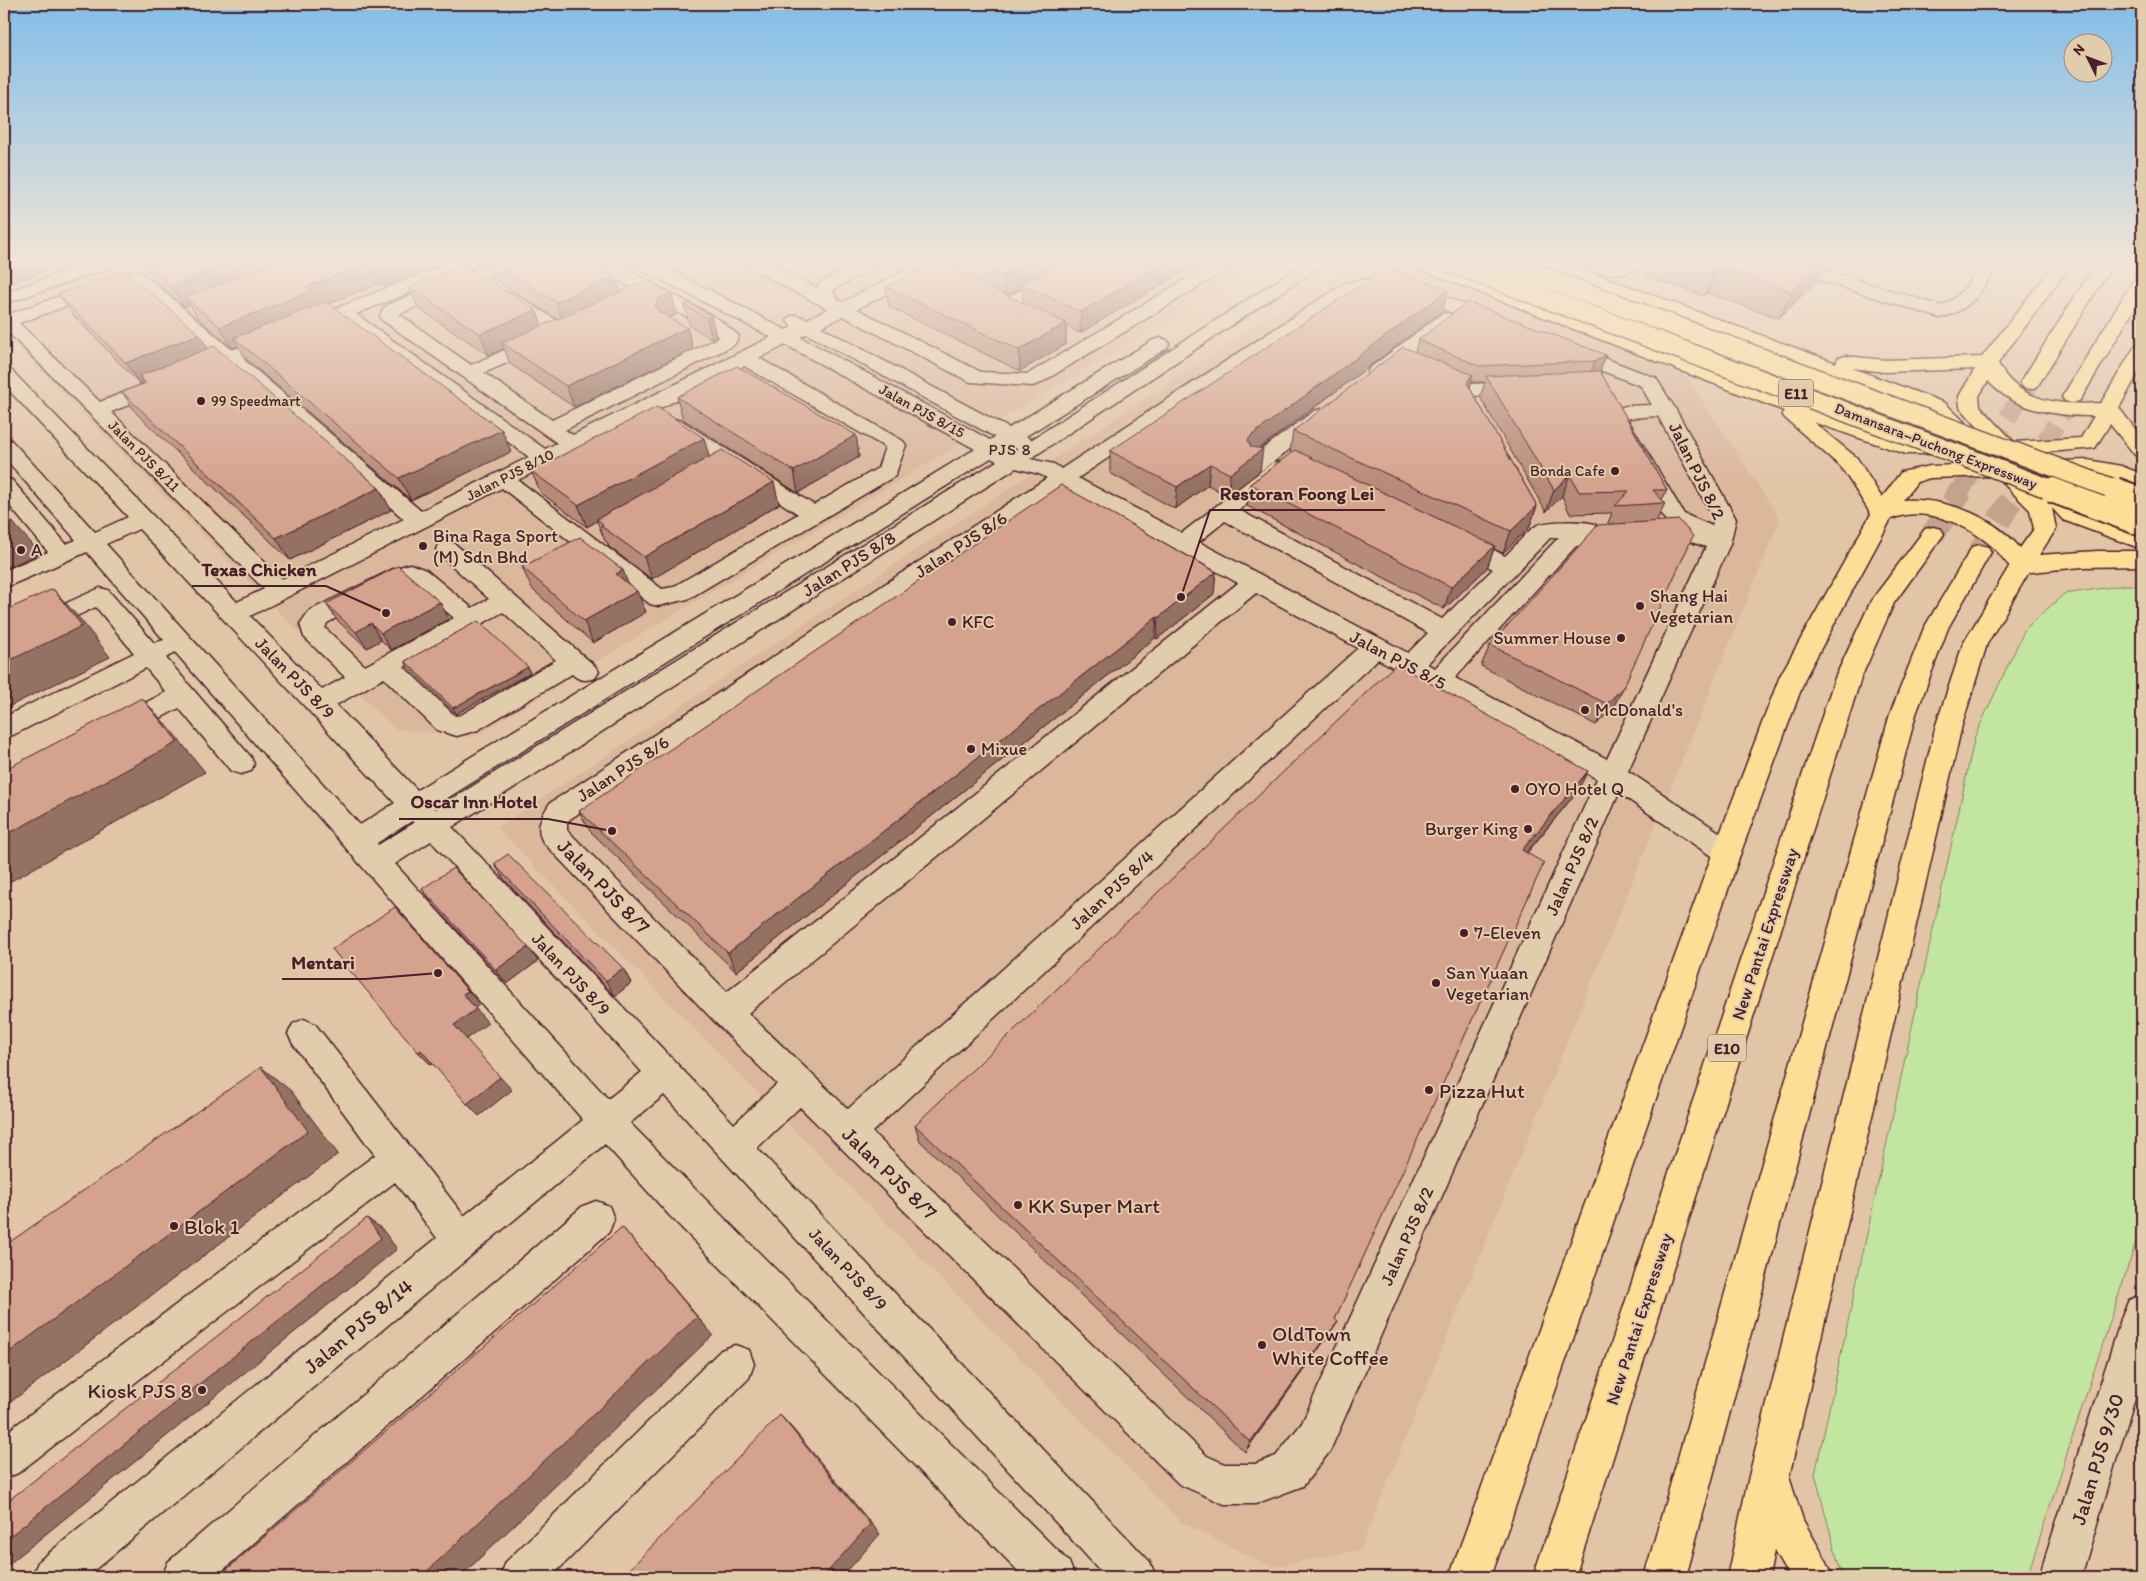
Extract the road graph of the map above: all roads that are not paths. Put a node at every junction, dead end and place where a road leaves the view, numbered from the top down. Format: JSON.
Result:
{"nodes":[{"id":1,"x":20,"y":336,"type":"edge"},
{"id":2,"x":210,"y":336,"type":"edge"},
{"id":3,"x":286,"y":336,"type":"edge"},
{"id":4,"x":375,"y":336,"type":"edge"},
{"id":5,"x":417,"y":336,"type":"edge"},
{"id":6,"x":553,"y":336,"type":"edge"},
{"id":7,"x":730,"y":336,"type":"edge"},
{"id":8,"x":783,"y":336,"type":"edge"},
{"id":9,"x":791,"y":336,"type":"edge"},
{"id":10,"x":824,"y":336,"type":"edge"},
{"id":11,"x":894,"y":336,"type":"edge"},
{"id":12,"x":1091,"y":336,"type":"edge"},
{"id":13,"x":1172,"y":336,"type":"edge"},
{"id":14,"x":1205,"y":336,"type":"edge"},
{"id":15,"x":1273,"y":336,"type":"edge"},
{"id":16,"x":1436,"y":336,"type":"edge"},
{"id":17,"x":1529,"y":336,"type":"edge"},
{"id":18,"x":1610,"y":336,"type":"edge"},
{"id":19,"x":1644,"y":336,"type":"edge"},
{"id":20,"x":1701,"y":336,"type":"edge"},
{"id":21,"x":1747,"y":336,"type":"edge"},
{"id":22,"x":2009,"y":336,"type":"edge"},
{"id":23,"x":2060,"y":336,"type":"edge"},
{"id":24,"x":2109,"y":336,"type":"edge"},
{"id":25,"x":787,"y":338,"type":"junction"},
{"id":26,"x":1778,"y":347,"type":"junction"},
{"id":27,"x":2142,"y":350,"type":"edge"},
{"id":28,"x":230,"y":358,"type":"junction"},
{"id":29,"x":744,"y":358,"type":"junction"},
{"id":30,"x":1988,"y":363,"type":"junction"},
{"id":31,"x":1411,"y":364,"type":"junction"},
{"id":32,"x":469,"y":373,"type":"junction"},
{"id":33,"x":4,"y":374,"type":"edge"},
{"id":34,"x":1850,"y":375,"type":"junction"},
{"id":35,"x":1365,"y":381,"type":"edge"},
{"id":36,"x":1649,"y":382,"type":"junction"},
{"id":37,"x":2030,"y":383,"type":"tunnel mouth"},
{"id":38,"x":1600,"y":384,"type":"edge"},
{"id":39,"x":1540,"y":387,"type":"edge"},
{"id":40,"x":2072,"y":397,"type":"tunnel mouth"},
{"id":41,"x":1772,"y":398,"type":"junction"},
{"id":42,"x":1334,"y":404,"type":"edge"},
{"id":43,"x":647,"y":407,"type":"junction"},
{"id":44,"x":98,"y":410,"type":"junction"},
{"id":45,"x":1666,"y":410,"type":"junction"},
{"id":46,"x":2109,"y":410,"type":"junction"},
{"id":47,"x":1808,"y":413,"type":"junction"},
{"id":48,"x":550,"y":429,"type":"junction"},
{"id":49,"x":1010,"y":437,"type":"junction"},
{"id":50,"x":4,"y":444,"type":"edge"},
{"id":51,"x":572,"y":444,"type":"junction"},
{"id":52,"x":1981,"y":448,"type":"junction"},
{"id":53,"x":2008,"y":448,"type":"junction"},
{"id":54,"x":991,"y":449,"type":"junction"},
{"id":55,"x":2142,"y":451,"type":"edge"},
{"id":56,"x":1022,"y":455,"type":"junction"},
{"id":57,"x":544,"y":458,"type":"junction"},
{"id":58,"x":1298,"y":464,"type":"edge"},
{"id":59,"x":2028,"y":468,"type":"junction"},
{"id":60,"x":2002,"y":469,"type":"junction"},
{"id":61,"x":1055,"y":473,"type":"junction"},
{"id":62,"x":503,"y":479,"type":"junction"},
{"id":63,"x":2142,"y":481,"type":"edge"},
{"id":64,"x":4,"y":485,"type":"edge"},
{"id":65,"x":2142,"y":487,"type":"edge"},
{"id":66,"x":2142,"y":500,"type":"edge"},
{"id":67,"x":1223,"y":512,"type":"junction"},
{"id":68,"x":813,"y":514,"type":"junction"},
{"id":69,"x":1882,"y":514,"type":"junction"},
{"id":70,"x":143,"y":519,"type":"junction"},
{"id":71,"x":418,"y":521,"type":"junction"},
{"id":72,"x":1686,"y":524,"type":"junction"},
{"id":73,"x":2142,"y":524,"type":"edge"},
{"id":74,"x":1438,"y":532,"type":"edge"},
{"id":75,"x":1933,"y":534,"type":"tunnel mouth"},
{"id":76,"x":1174,"y":538,"type":"junction"},
{"id":77,"x":91,"y":541,"type":"junction"},
{"id":78,"x":1720,"y":541,"type":"junction"},
{"id":79,"x":2142,"y":542,"type":"edge"},
{"id":80,"x":447,"y":549,"type":"dead end"},
{"id":81,"x":1980,"y":552,"type":"tunnel mouth"},
{"id":82,"x":62,"y":554,"type":"junction"},
{"id":83,"x":2142,"y":559,"type":"edge"},
{"id":84,"x":2021,"y":565,"type":"junction"},
{"id":85,"x":1508,"y":567,"type":"junction"},
{"id":86,"x":4,"y":580,"type":"edge"},
{"id":87,"x":1254,"y":582,"type":"junction"},
{"id":88,"x":280,"y":591,"type":"junction"},
{"id":89,"x":506,"y":600,"type":"junction"},
{"id":90,"x":233,"y":614,"type":"junction"},
{"id":91,"x":471,"y":620,"type":"junction"},
{"id":92,"x":1445,"y":631,"type":"junction"},
{"id":93,"x":180,"y":640,"type":"junction"},
{"id":94,"x":4,"y":641,"type":"edge"},
{"id":95,"x":1375,"y":647,"type":"junction"},
{"id":96,"x":150,"y":656,"type":"junction"},
{"id":97,"x":574,"y":661,"type":"junction"},
{"id":98,"x":387,"y":666,"type":"junction"},
{"id":99,"x":1410,"y":666,"type":"junction"},
{"id":100,"x":363,"y":679,"type":"junction"},
{"id":101,"x":1437,"y":681,"type":"junction"},
{"id":102,"x":604,"y":688,"type":"junction"},
{"id":103,"x":183,"y":695,"type":"junction"},
{"id":104,"x":319,"y":703,"type":"junction"},
{"id":105,"x":4,"y":728,"type":"edge"},
{"id":106,"x":98,"y":739,"type":"edge"},
{"id":107,"x":241,"y":764,"type":"dead end"},
{"id":108,"x":1612,"y":775,"type":"junction"},
{"id":109,"x":424,"y":815,"type":"junction"},
{"id":110,"x":553,"y":822,"type":"joint"},
{"id":111,"x":367,"y":851,"type":"junction"},
{"id":112,"x":1727,"y":852,"type":"junction"},
{"id":113,"x":726,"y":1012,"type":"junction"},
{"id":114,"x":304,"y":1034,"type":"dead end"},
{"id":115,"x":664,"y":1074,"type":"junction"},
{"id":116,"x":800,"y":1085,"type":"junction"},
{"id":117,"x":607,"y":1122,"type":"junction"},
{"id":118,"x":848,"y":1132,"type":"junction"},
{"id":119,"x":734,"y":1147,"type":"junction"},
{"id":120,"x":399,"y":1158,"type":"junction"},
{"id":121,"x":596,"y":1219,"type":"dead end"},
{"id":122,"x":461,"y":1241,"type":"junction"},
{"id":123,"x":2142,"y":1313,"type":"edge"},
{"id":124,"x":735,"y":1364,"type":"dead end"},
{"id":125,"x":4,"y":1459,"type":"edge"},
{"id":126,"x":1768,"y":1476,"type":"junction"},
{"id":127,"x":1255,"y":1484,"type":"joint"},
{"id":128,"x":53,"y":1577,"type":"edge"},
{"id":129,"x":183,"y":1577,"type":"edge"},
{"id":130,"x":521,"y":1577,"type":"edge"},
{"id":131,"x":1054,"y":1577,"type":"edge"},
{"id":132,"x":1135,"y":1577,"type":"edge"},
{"id":133,"x":1470,"y":1577,"type":"edge"},
{"id":134,"x":1554,"y":1577,"type":"edge"},
{"id":135,"x":1665,"y":1577,"type":"edge"},
{"id":136,"x":1748,"y":1577,"type":"edge"},
{"id":137,"x":1812,"y":1577,"type":"edge"},
{"id":138,"x":2060,"y":1577,"type":"edge"}],
"edges":[{"from":1,"to":44,"type":"street","name":"Jalan PJS 8/11"},
{"from":2,"to":28,"type":"street"},
{"from":3,"to":28,"type":"street"},
{"from":4,"to":57,"type":"street"},
{"from":5,"to":32,"type":"street"},
{"from":6,"to":32,"type":"street"},
{"from":7,"to":48,"type":"street"},
{"from":8,"to":25,"type":"street","name":"Jalan PJS 8/15"},
{"from":9,"to":25,"type":"street","name":"Jalan PJS 8/10"},
{"from":10,"to":49,"type":"street","name":"Jalan PJS 8/15"},
{"from":11,"to":12,"type":"street"},
{"from":13,"to":49,"type":"street","name":"Jalan PJS 8/8"},
{"from":14,"to":56,"type":"street","name":"Jalan PJS 8/8"},
{"from":15,"to":61,"type":"street","name":"Jalan PJS 8/6"},
{"from":16,"to":31,"type":"street"},
{"from":17,"to":36,"type":"street"},
{"from":18,"to":41,"type":"main road"},
{"from":19,"to":73,"type":"main road","name":"Damansara–Puchong Expressway","number":"E11","bridge":true},
{"from":20,"to":66,"type":"main road","name":"Damansara–Puchong Expressway","number":"E11","bridge":true},
{"from":21,"to":26,"type":"main road"},
{"from":22,"to":30,"type":"main road"},
{"from":23,"to":37,"type":"main road"},
{"from":24,"to":40,"type":"main road"},
{"from":25,"to":29,"type":"street","name":"Jalan PJS 8/10"},
{"from":25,"to":54,"type":"street","name":"Jalan PJS 8/15"},
{"from":26,"to":30,"type":"main road"},
{"from":26,"to":34,"type":"main road"},
{"from":27,"to":46,"type":"main road"},
{"from":28,"to":44,"type":"street"},
{"from":28,"to":71,"type":"street"},
{"from":29,"to":43,"type":"street","name":"Jalan PJS 8/10"},
{"from":29,"to":68,"type":"street"},
{"from":30,"to":46,"type":"main road"},
{"from":30,"to":53,"type":"main road"},
{"from":31,"to":35,"type":"street"},
{"from":31,"to":39,"type":"street"},
{"from":32,"to":48,"type":"street"},
{"from":33,"to":70,"type":"street","name":"Jalan PJS 8/9"},
{"from":34,"to":47,"type":"main road"},
{"from":34,"to":52,"type":"main road"},
{"from":36,"to":38,"type":"street"},
{"from":36,"to":45,"type":"street","name":"Jalan PJS 8/2"},
{"from":41,"to":47,"type":"main road"},
{"from":41,"to":69,"type":"main road"},
{"from":42,"to":76,"type":"street"},
{"from":43,"to":51,"type":"street","name":"Jalan PJS 8/10"},
{"from":43,"to":68,"type":"street"},
{"from":44,"to":88,"type":"street","name":"Jalan PJS 8/11"},
{"from":45,"to":72,"type":"street"},
{"from":45,"to":78,"type":"street","name":"Jalan PJS 8/2"},
{"from":46,"to":53,"type":"main road"},
{"from":46,"to":55,"type":"main road"},
{"from":47,"to":52,"type":"main road"},
{"from":48,"to":51,"type":"street"},
{"from":49,"to":54,"type":"street","name":"Jalan PJS 8/8"},
{"from":49,"to":56,"type":"street","name":"Jalan PJS 8/15"},
{"from":50,"to":77,"type":"street"},
{"from":51,"to":57,"type":"street","name":"Jalan PJS 8/10"},
{"from":52,"to":53,"type":"main road"},
{"from":52,"to":60,"type":"main road"},
{"from":53,"to":59,"type":"main road"},
{"from":54,"to":56,"type":"street","name":"Jalan PJS 8/15"},
{"from":54,"to":102,"type":"street","name":"Jalan PJS 8/8"},
{"from":56,"to":61,"type":"street","name":"Jalan PJS 8/15"},
{"from":56,"to":109,"type":"street","name":"Jalan PJS 8/8"},
{"from":57,"to":62,"type":"street","name":"Jalan PJS 8/10"},
{"from":58,"to":67,"type":"street"},
{"from":59,"to":60,"type":"main road"},
{"from":59,"to":63,"type":"main road"},
{"from":59,"to":79,"type":"main road"},
{"from":60,"to":69,"type":"main road"},
{"from":60,"to":84,"type":"main road"},
{"from":61,"to":76,"type":"street","name":"Jalan PJS 8/5"},
{"from":61,"to":110,"type":"street","name":"Jalan PJS 8/6"},
{"from":62,"to":68,"type":"street"},
{"from":62,"to":71,"type":"street","name":"Jalan PJS 8/10"},
{"from":64,"to":82,"type":"street"},
{"from":65,"to":79,"type":"main road"},
{"from":67,"to":76,"type":"street"},
{"from":67,"to":92,"type":"street"},
{"from":69,"to":84,"type":"main road"},
{"from":69,"to":112,"type":"main road"},
{"from":70,"to":77,"type":"street"},
{"from":70,"to":90,"type":"street","name":"Jalan PJS 8/9"},
{"from":71,"to":88,"type":"street","name":"Jalan PJS 8/10"},
{"from":72,"to":78,"type":"street"},
{"from":72,"to":85,"type":"street"},
{"from":74,"to":85,"type":"street"},
{"from":75,"to":134,"type":"main road","name":"New Pantai Expressway","number":"E10"},
{"from":76,"to":87,"type":"street","name":"Jalan PJS 8/5"},
{"from":77,"to":82,"type":"street"},
{"from":77,"to":93,"type":"street"},
{"from":78,"to":101,"type":"street"},
{"from":78,"to":108,"type":"street","name":"Jalan PJS 8/2"},
{"from":80,"to":89,"type":"street"},
{"from":81,"to":135,"type":"main road"},
{"from":82,"to":86,"type":"street"},
{"from":83,"to":84,"type":"main road"},
{"from":84,"to":126,"type":"main road"},
{"from":85,"to":92,"type":"street"},
{"from":87,"to":95,"type":"street","name":"Jalan PJS 8/5"},
{"from":87,"to":113,"type":"street"},
{"from":88,"to":90,"type":"street","name":"Jalan PJS 8/10"},
{"from":89,"to":91,"type":"street"},
{"from":89,"to":97,"type":"street"},
{"from":90,"to":104,"type":"street","name":"Jalan PJS 8/9"},
{"from":91,"to":98,"type":"street"},
{"from":91,"to":100,"type":"street"},
{"from":92,"to":99,"type":"street"},
{"from":93,"to":96,"type":"street"},
{"from":93,"to":111,"type":"street"},
{"from":94,"to":96,"type":"street"},
{"from":95,"to":99,"type":"street","name":"Jalan PJS 8/5"},
{"from":95,"to":118,"type":"street","name":"Jalan PJS 8/4"},
{"from":96,"to":103,"type":"street"},
{"from":96,"to":105,"type":"street"},
{"from":97,"to":98,"type":"street"},
{"from":97,"to":102,"type":"street"},
{"from":98,"to":100,"type":"street"},
{"from":99,"to":101,"type":"street","name":"Jalan PJS 8/5"},
{"from":100,"to":104,"type":"street"},
{"from":101,"to":108,"type":"street","name":"Jalan PJS 8/5"},
{"from":102,"to":109,"type":"street","name":"Jalan PJS 8/8"},
{"from":103,"to":106,"type":"street"},
{"from":103,"to":107,"type":"street"},
{"from":104,"to":109,"type":"street","name":"Jalan PJS 8/9"},
{"from":108,"to":112,"type":"street","name":"Jalan PJS 8/5"},
{"from":108,"to":127,"type":"street","name":"Jalan PJS 8/2"},
{"from":109,"to":111,"type":"street","name":"Jalan PJS 8/8"},
{"from":109,"to":115,"type":"street","name":"Jalan PJS 8/9"},
{"from":110,"to":113,"type":"street","name":"Jalan PJS 8/7"},
{"from":111,"to":117,"type":"street"},
{"from":112,"to":133,"type":"main road"},
{"from":113,"to":116,"type":"street","name":"Jalan PJS 8/7"},
{"from":114,"to":120,"type":"street"},
{"from":115,"to":117,"type":"street","name":"Jalan PJS 8/14"},
{"from":115,"to":119,"type":"street","name":"Jalan PJS 8/9"},
{"from":116,"to":118,"type":"street","name":"Jalan PJS 8/7"},
{"from":116,"to":119,"type":"street"},
{"from":117,"to":122,"type":"street","name":"Jalan PJS 8/14"},
{"from":117,"to":131,"type":"street"},
{"from":118,"to":127,"type":"street","name":"Jalan PJS 8/7"},
{"from":119,"to":132,"type":"street","name":"Jalan PJS 8/9"},
{"from":120,"to":122,"type":"street"},
{"from":120,"to":125,"type":"street"},
{"from":121,"to":129,"type":"street"},
{"from":122,"to":128,"type":"street","name":"Jalan PJS 8/14"},
{"from":123,"to":138,"type":"street","name":"Jalan PJS 9/30"},
{"from":124,"to":130,"type":"street"},
{"from":126,"to":136,"type":"main road"},
{"from":126,"to":137,"type":"main road"}]}
